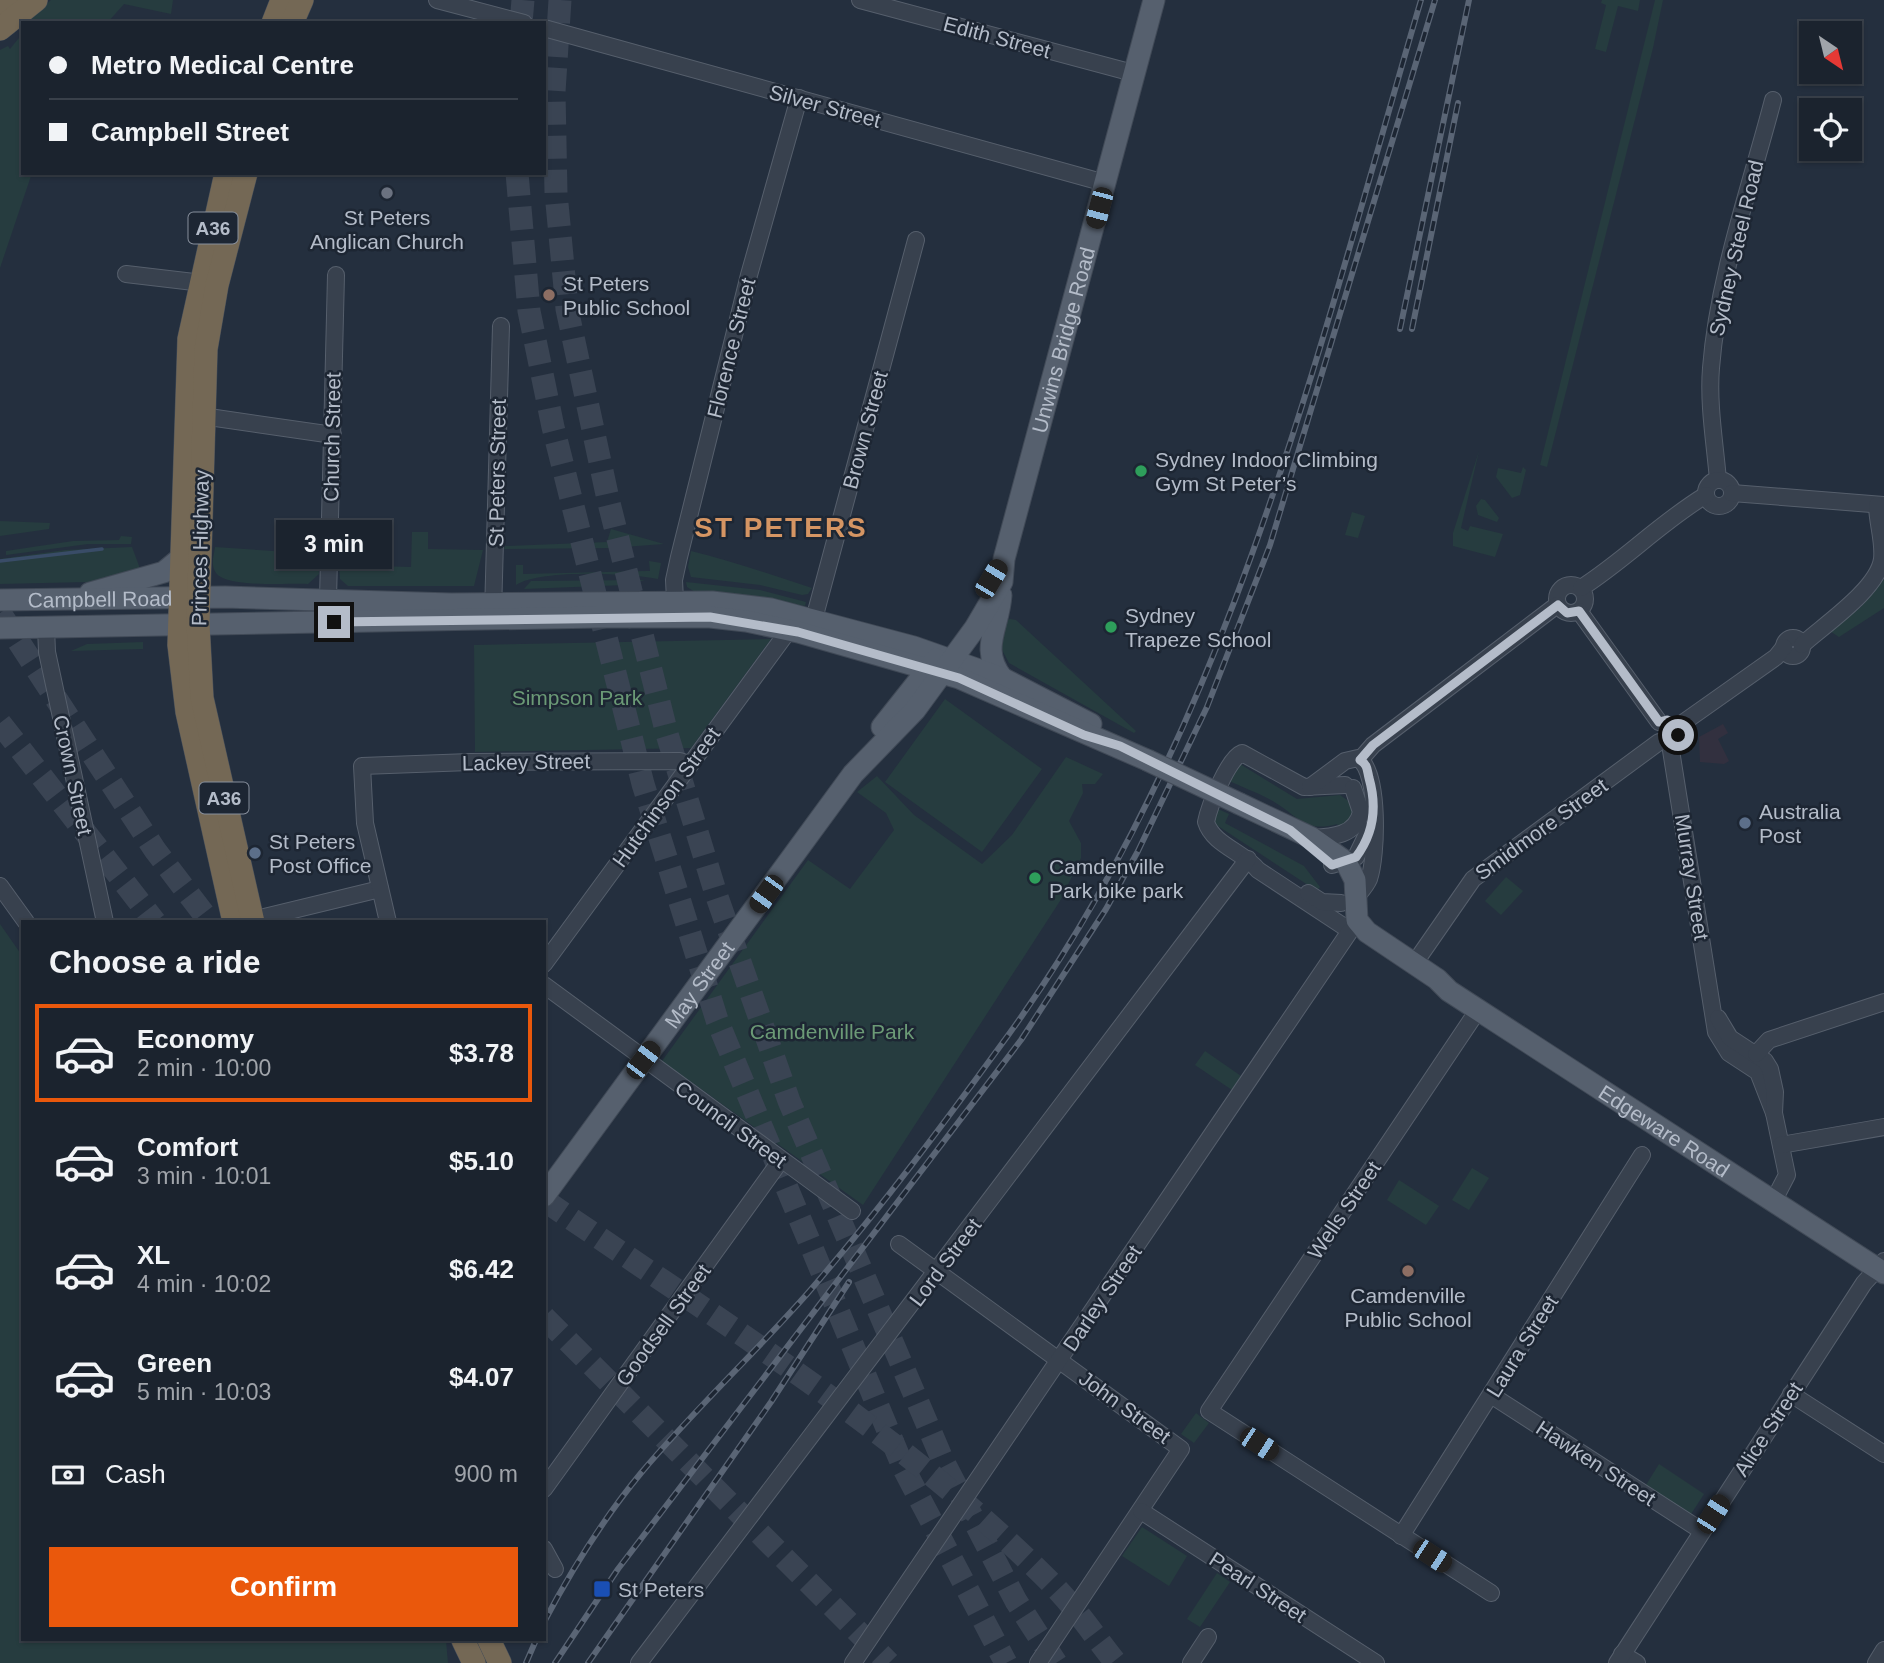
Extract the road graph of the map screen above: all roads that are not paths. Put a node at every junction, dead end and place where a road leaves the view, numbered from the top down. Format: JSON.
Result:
{"nodes":[{"id":1,"x":7,"y":0,"type":"edge"},
{"id":2,"x":36,"y":0,"type":"edge"},
{"id":3,"x":282,"y":0,"type":"edge"},
{"id":4,"x":302,"y":0,"type":"edge"},
{"id":5,"x":437,"y":0,"type":"edge"},
{"id":6,"x":860,"y":0,"type":"edge"},
{"id":7,"x":1154,"y":0,"type":"edge"},
{"id":8,"x":0,"y":3,"type":"edge"},
{"id":9,"x":274,"y":21,"type":"edge"},
{"id":10,"x":293,"y":21,"type":"edge"},
{"id":11,"x":516,"y":21,"type":"edge"},
{"id":12,"x":0,"y":29,"type":"edge"},
{"id":13,"x":546,"y":29,"type":"edge"},
{"id":14,"x":1133,"y":73,"type":"junction"},
{"id":15,"x":799,"y":99,"type":"junction"},
{"id":16,"x":1773,"y":100,"type":"dead end"},
{"id":17,"x":226,"y":175,"type":"edge"},
{"id":18,"x":245,"y":175,"type":"edge"},
{"id":19,"x":1105,"y":183,"type":"junction"},
{"id":20,"x":916,"y":240,"type":"dead end"},
{"id":21,"x":127,"y":274,"type":"dead end"},
{"id":22,"x":336,"y":275,"type":"dead end"},
{"id":23,"x":209,"y":284,"type":"junction"},
{"id":24,"x":501,"y":326,"type":"dead end"},
{"id":25,"x":202,"y":416,"type":"junction"},
{"id":26,"x":333,"y":435,"type":"junction"},
{"id":27,"x":1718,"y":481,"type":"junction"},
{"id":28,"x":1732,"y":493,"type":"junction"},
{"id":29,"x":1706,"y":495,"type":"junction"},
{"id":30,"x":1881,"y":505,"type":"edge"},
{"id":31,"x":181,"y":558,"type":"junction"},
{"id":32,"x":1004,"y":559,"type":"junction"},
{"id":33,"x":1002,"y":582,"type":"junction"},
{"id":34,"x":1581,"y":589,"type":"junction"},
{"id":35,"x":189,"y":598,"type":"junction"},
{"id":36,"x":328,"y":599,"type":"junction"},
{"id":37,"x":0,"y":600,"type":"edge"},
{"id":38,"x":64,"y":600,"type":"junction"},
{"id":39,"x":675,"y":600,"type":"junction"},
{"id":40,"x":1558,"y":605,"type":"junction"},
{"id":41,"x":494,"y":611,"type":"junction"},
{"id":42,"x":1579,"y":611,"type":"junction"},
{"id":43,"x":814,"y":620,"type":"junction"},
{"id":44,"x":189,"y":624,"type":"junction"},
{"id":45,"x":46,"y":627,"type":"junction"},
{"id":46,"x":0,"y":628,"type":"edge"},
{"id":47,"x":789,"y":630,"type":"junction"},
{"id":48,"x":940,"y":664,"type":"junction"},
{"id":49,"x":1002,"y":678,"type":"junction"},
{"id":50,"x":1659,"y":722,"type":"junction"},
{"id":51,"x":1677,"y":727,"type":"junction"},
{"id":52,"x":1664,"y":743,"type":"junction"},
{"id":53,"x":1120,"y":746,"type":"junction"},
{"id":54,"x":1360,"y":760,"type":"junction"},
{"id":55,"x":690,"y":764,"type":"junction"},
{"id":56,"x":1342,"y":764,"type":"junction"},
{"id":57,"x":1368,"y":776,"type":"junction"},
{"id":58,"x":1349,"y":786,"type":"junction"},
{"id":59,"x":1310,"y":787,"type":"junction"},
{"id":60,"x":1374,"y":814,"type":"junction"},
{"id":61,"x":1290,"y":830,"type":"junction"},
{"id":62,"x":1312,"y":838,"type":"junction"},
{"id":63,"x":1250,"y":860,"type":"junction"},
{"id":64,"x":1339,"y":864,"type":"junction"},
{"id":65,"x":0,"y":886,"type":"edge"},
{"id":66,"x":380,"y":889,"type":"junction"},
{"id":67,"x":1349,"y":900,"type":"junction"},
{"id":68,"x":25,"y":920,"type":"edge"},
{"id":69,"x":105,"y":920,"type":"edge"},
{"id":70,"x":246,"y":920,"type":"edge"},
{"id":71,"x":250,"y":920,"type":"edge"},
{"id":72,"x":387,"y":920,"type":"edge"},
{"id":73,"x":1348,"y":930,"type":"junction"},
{"id":74,"x":546,"y":961,"type":"edge"},
{"id":75,"x":1414,"y":964,"type":"junction"},
{"id":76,"x":546,"y":986,"type":"edge"},
{"id":77,"x":1444,"y":988,"type":"junction"},
{"id":78,"x":1884,"y":1002,"type":"edge"},
{"id":79,"x":1478,"y":1010,"type":"junction"},
{"id":80,"x":643,"y":1060,"type":"junction"},
{"id":81,"x":1752,"y":1060,"type":"junction"},
{"id":82,"x":1884,"y":1127,"type":"edge"},
{"id":83,"x":1781,"y":1145,"type":"junction"},
{"id":84,"x":1642,"y":1155,"type":"dead end"},
{"id":85,"x":781,"y":1160,"type":"junction"},
{"id":86,"x":546,"y":1193,"type":"edge"},
{"id":87,"x":1774,"y":1200,"type":"junction"},
{"id":88,"x":852,"y":1211,"type":"dead end"},
{"id":89,"x":899,"y":1244,"type":"dead end"},
{"id":90,"x":1882,"y":1268,"type":"edge"},
{"id":91,"x":938,"y":1272,"type":"junction"},
{"id":92,"x":1060,"y":1360,"type":"junction"},
{"id":93,"x":1791,"y":1394,"type":"junction"},
{"id":94,"x":1491,"y":1395,"type":"junction"},
{"id":95,"x":1884,"y":1454,"type":"edge"},
{"id":96,"x":546,"y":1486,"type":"edge"},
{"id":97,"x":1141,"y":1511,"type":"junction"},
{"id":98,"x":1702,"y":1531,"type":"junction"},
{"id":99,"x":1401,"y":1536,"type":"junction"},
{"id":100,"x":546,"y":1553,"type":"edge"},
{"id":101,"x":555,"y":1569,"type":"dead end"},
{"id":102,"x":1490,"y":1593,"type":"dead end"},
{"id":103,"x":1208,"y":1637,"type":"dead end"},
{"id":104,"x":489,"y":1641,"type":"edge"},
{"id":105,"x":463,"y":1648,"type":"edge"},
{"id":106,"x":1884,"y":1650,"type":"edge"},
{"id":107,"x":1620,"y":1658,"type":"edge"},
{"id":108,"x":474,"y":1663,"type":"edge"},
{"id":109,"x":500,"y":1663,"type":"edge"},
{"id":110,"x":639,"y":1663,"type":"edge"},
{"id":111,"x":853,"y":1663,"type":"edge"},
{"id":112,"x":1038,"y":1663,"type":"edge"},
{"id":113,"x":1191,"y":1663,"type":"edge"},
{"id":114,"x":1376,"y":1663,"type":"edge"},
{"id":115,"x":1637,"y":1663,"type":"edge"},
{"id":116,"x":1876,"y":1663,"type":"edge"}],
"edges":[{"from":1,"to":8,"type":"highway"},
{"from":2,"to":12,"type":"highway"},
{"from":3,"to":9,"type":"highway"},
{"from":4,"to":10,"type":"highway"},
{"from":5,"to":11,"type":"street"},
{"from":6,"to":14,"type":"street","name":"Edith Street"},
{"from":7,"to":14,"type":"main road","name":"Unwins Bridge Road"},
{"from":13,"to":15,"type":"street","name":"Silver Street"},
{"from":14,"to":19,"type":"main road","name":"Unwins Bridge Road"},
{"from":15,"to":19,"type":"street","name":"Silver Street"},
{"from":15,"to":39,"type":"street","name":"Florence Street"},
{"from":16,"to":27,"type":"street","name":"Sydney Steel Road"},
{"from":17,"to":23,"type":"highway","name":"Princes Highway","number":"A36"},
{"from":18,"to":23,"type":"highway","name":"Princes Highway","number":"A36"},
{"from":19,"to":32,"type":"main road","name":"Unwins Bridge Road"},
{"from":20,"to":43,"type":"street","name":"Brown Street"},
{"from":21,"to":23,"type":"street"},
{"from":22,"to":26,"type":"street","name":"Church Street"},
{"from":23,"to":25,"type":"highway","name":"Princes Highway","number":"A36"},
{"from":23,"to":31,"type":"highway","name":"Princes Highway","number":"A36"},
{"from":24,"to":41,"type":"street","name":"St Peters Street"},
{"from":25,"to":26,"type":"street"},
{"from":25,"to":35,"type":"highway","name":"Princes Highway","number":"A36"},
{"from":26,"to":36,"type":"street","name":"Church Street"},
{"from":27,"to":28,"type":"street"},
{"from":27,"to":29,"type":"street"},
{"from":28,"to":29,"type":"street"},
{"from":28,"to":30,"type":"street"},
{"from":29,"to":34,"type":"street"},
{"from":30,"to":51,"type":"street"},
{"from":31,"to":35,"type":"highway","name":"Princes Highway","number":"A36"},
{"from":31,"to":38,"type":"main road"},
{"from":32,"to":33,"type":"main road","name":"Unwins Bridge Road"},
{"from":32,"to":48,"type":"main road","name":"Unwins Bridge Road"},
{"from":33,"to":48,"type":"main road","name":"Unwins Bridge Road"},
{"from":33,"to":49,"type":"main road"},
{"from":34,"to":40,"type":"street"},
{"from":34,"to":42,"type":"street"},
{"from":35,"to":36,"type":"main road","name":"Campbell Road"},
{"from":35,"to":38,"type":"main road","name":"Campbell Road"},
{"from":35,"to":44,"type":"highway","name":"Princes Highway","number":"A36"},
{"from":36,"to":41,"type":"main road","name":"Campbell Road"},
{"from":37,"to":38,"type":"main road","name":"Campbell Road"},
{"from":39,"to":41,"type":"main road"},
{"from":39,"to":43,"type":"main road"},
{"from":40,"to":42,"type":"street"},
{"from":40,"to":54,"type":"street"},
{"from":41,"to":44,"type":"main road","name":"Campbell Road"},
{"from":41,"to":47,"type":"main road"},
{"from":42,"to":50,"type":"street"},
{"from":43,"to":48,"type":"main road"},
{"from":44,"to":45,"type":"main road","name":"Campbell Road"},
{"from":44,"to":70,"type":"highway","name":"Princes Highway","number":"A36"},
{"from":45,"to":46,"type":"main road","name":"Campbell Road"},
{"from":45,"to":69,"type":"street","name":"Crown Street"},
{"from":47,"to":48,"type":"main road"},
{"from":47,"to":55,"type":"street","name":"Hutchinson Street"},
{"from":48,"to":49,"type":"main road"},
{"from":48,"to":53,"type":"main road"},
{"from":48,"to":80,"type":"main road","name":"May Street"},
{"from":49,"to":53,"type":"main road"},
{"from":50,"to":51,"type":"street"},
{"from":50,"to":52,"type":"street"},
{"from":51,"to":52,"type":"street"},
{"from":52,"to":75,"type":"street","name":"Smidmore Street"},
{"from":52,"to":81,"type":"street","name":"Murray Street"},
{"from":53,"to":61,"type":"main road","bridge":true},
{"from":54,"to":56,"type":"street"},
{"from":54,"to":57,"type":"street"},
{"from":55,"to":66,"type":"street","name":"Lackey Street"},
{"from":55,"to":74,"type":"street","name":"Hutchinson Street"},
{"from":56,"to":58,"type":"street"},
{"from":56,"to":59,"type":"street"},
{"from":57,"to":58,"type":"street"},
{"from":57,"to":60,"type":"street"},
{"from":58,"to":59,"type":"street"},
{"from":58,"to":62,"type":"street"},
{"from":59,"to":63,"type":"street"},
{"from":60,"to":64,"type":"street"},
{"from":60,"to":67,"type":"street"},
{"from":61,"to":62,"type":"main road"},
{"from":61,"to":64,"type":"main road"},
{"from":62,"to":64,"type":"main road"},
{"from":63,"to":67,"type":"street"},
{"from":63,"to":73,"type":"street"},
{"from":63,"to":91,"type":"street","name":"Lord Street"},
{"from":64,"to":67,"type":"main road"},
{"from":65,"to":68,"type":"street"},
{"from":66,"to":71,"type":"street"},
{"from":66,"to":72,"type":"street"},
{"from":67,"to":73,"type":"main road"},
{"from":67,"to":75,"type":"main road"},
{"from":73,"to":77,"type":"main road"},
{"from":73,"to":92,"type":"street","name":"Darley Street"},
{"from":75,"to":77,"type":"main road"},
{"from":76,"to":80,"type":"street","name":"Council Street"},
{"from":77,"to":79,"type":"main road","name":"Edgeware Road"},
{"from":78,"to":81,"type":"street"},
{"from":79,"to":87,"type":"main road","name":"Edgeware Road"},
{"from":79,"to":99,"type":"street","name":"Wells Street"},
{"from":80,"to":85,"type":"street","name":"Council Street"},
{"from":80,"to":86,"type":"main road","name":"May Street"},
{"from":81,"to":83,"type":"street","name":"Murray Street"},
{"from":82,"to":83,"type":"street"},
{"from":83,"to":87,"type":"street","name":"Murray Street"},
{"from":84,"to":94,"type":"street","name":"Laura Street"},
{"from":85,"to":88,"type":"street","name":"Council Street"},
{"from":85,"to":96,"type":"street","name":"Goodsell Street"},
{"from":87,"to":90,"type":"main road","name":"Edgeware Road"},
{"from":89,"to":91,"type":"street","name":"John Street"},
{"from":90,"to":93,"type":"street","name":"Alice Street"},
{"from":91,"to":92,"type":"street","name":"John Street"},
{"from":91,"to":110,"type":"street","name":"Lord Street"},
{"from":92,"to":97,"type":"street","name":"John Street"},
{"from":92,"to":111,"type":"street","name":"Darley Street"},
{"from":93,"to":95,"type":"street"},
{"from":93,"to":98,"type":"street","name":"Alice Street"},
{"from":94,"to":98,"type":"street","name":"Hawken Street"},
{"from":94,"to":99,"type":"street","name":"Laura Street"},
{"from":97,"to":112,"type":"street"},
{"from":97,"to":114,"type":"street","name":"Pearl Street"},
{"from":98,"to":107,"type":"street","name":"Alice Street"},
{"from":99,"to":102,"type":"street"},
{"from":100,"to":101,"type":"street"},
{"from":103,"to":113,"type":"street"},
{"from":104,"to":109,"type":"highway"},
{"from":105,"to":108,"type":"highway"},
{"from":106,"to":116,"type":"street"},
{"from":107,"to":115,"type":"street"}]}
